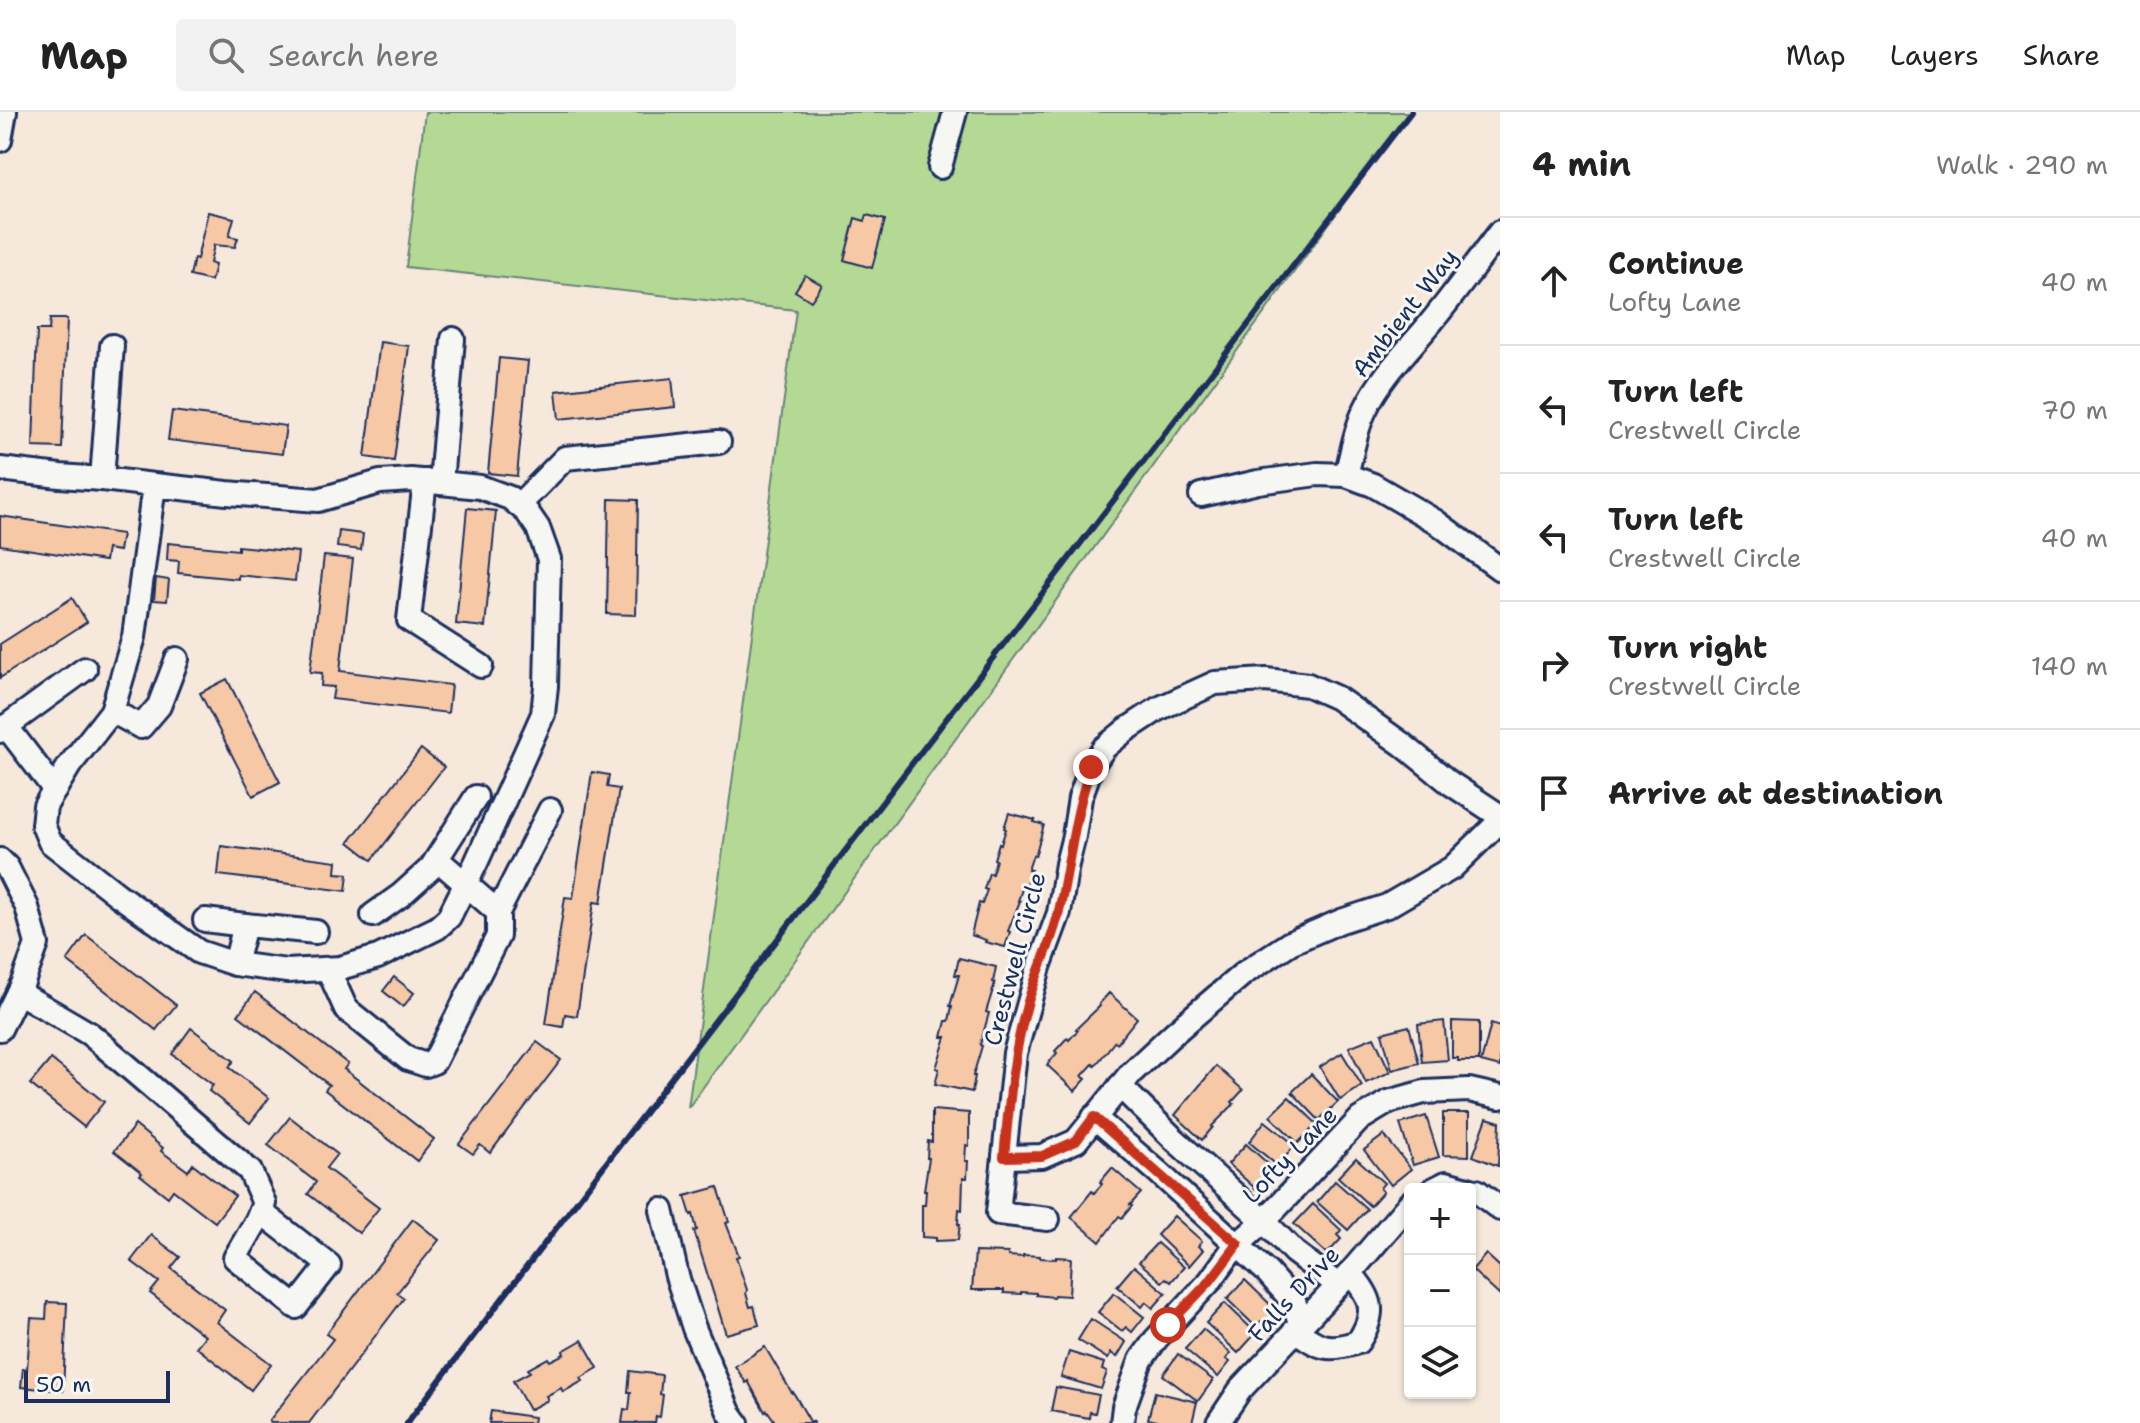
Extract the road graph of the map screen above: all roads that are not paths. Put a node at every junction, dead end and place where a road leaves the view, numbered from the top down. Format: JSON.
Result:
{"nodes":[{"id":1,"x":5,"y":112,"type":"edge"},
{"id":2,"x":955,"y":112,"type":"edge"},
{"id":3,"x":0,"y":140,"type":"edge"},
{"id":4,"x":940,"y":167,"type":"dead end"},
{"id":5,"x":1500,"y":232,"type":"edge"},
{"id":6,"x":453,"y":339,"type":"dead end"},
{"id":7,"x":112,"y":346,"type":"dead end"},
{"id":8,"x":719,"y":442,"type":"dead end"},
{"id":9,"x":0,"y":469,"type":"edge"},
{"id":10,"x":1346,"y":475,"type":"junction"},
{"id":11,"x":102,"y":479,"type":"junction"},
{"id":12,"x":433,"y":482,"type":"junction"},
{"id":13,"x":154,"y":485,"type":"junction"},
{"id":14,"x":1201,"y":495,"type":"dead end"},
{"id":15,"x":519,"y":505,"type":"junction"},
{"id":16,"x":1500,"y":569,"type":"edge"},
{"id":17,"x":177,"y":659,"type":"dead end"},
{"id":18,"x":481,"y":666,"type":"dead end"},
{"id":19,"x":85,"y":669,"type":"dead end"},
{"id":20,"x":112,"y":711,"type":"junction"},
{"id":21,"x":3,"y":728,"type":"edge"},
{"id":22,"x":55,"y":790,"type":"junction"},
{"id":23,"x":476,"y":797,"type":"dead end"},
{"id":24,"x":550,"y":810,"type":"dead end"},
{"id":25,"x":1500,"y":818,"type":"edge"},
{"id":26,"x":437,"y":859,"type":"junction"},
{"id":27,"x":0,"y":860,"type":"edge"},
{"id":28,"x":466,"y":884,"type":"junction"},
{"id":29,"x":498,"y":912,"type":"junction"},
{"id":30,"x":373,"y":915,"type":"dead end"},
{"id":31,"x":205,"y":920,"type":"dead end"},
{"id":32,"x":245,"y":925,"type":"junction"},
{"id":33,"x":316,"y":932,"type":"dead end"},
{"id":34,"x":235,"y":964,"type":"junction"},
{"id":35,"x":328,"y":969,"type":"junction"},
{"id":36,"x":18,"y":992,"type":"junction"},
{"id":37,"x":0,"y":1029,"type":"edge"},
{"id":38,"x":1120,"y":1086,"type":"junction"},
{"id":39,"x":1500,"y":1097,"type":"edge"},
{"id":40,"x":1094,"y":1117,"type":"junction"},
{"id":41,"x":1004,"y":1157,"type":"junction"},
{"id":42,"x":1476,"y":1191,"type":"edge"},
{"id":43,"x":1500,"y":1209,"type":"edge"},
{"id":44,"x":662,"y":1210,"type":"dead end"},
{"id":45,"x":1404,"y":1210,"type":"edge"},
{"id":46,"x":261,"y":1212,"type":"dead end"},
{"id":47,"x":1048,"y":1219,"type":"dead end"},
{"id":48,"x":1264,"y":1221,"type":"junction"},
{"id":49,"x":1238,"y":1244,"type":"junction"},
{"id":50,"x":1344,"y":1279,"type":"junction"},
{"id":51,"x":1297,"y":1327,"type":"junction"},
{"id":52,"x":737,"y":1423,"type":"edge"},
{"id":53,"x":1122,"y":1423,"type":"edge"},
{"id":54,"x":1218,"y":1423,"type":"edge"}],
"edges":[{"from":1,"to":3,"type":"street"},
{"from":2,"to":4,"type":"street"},
{"from":5,"to":10,"type":"street","name":"Ambient Way"},
{"from":6,"to":12,"type":"street"},
{"from":7,"to":11,"type":"street"},
{"from":8,"to":15,"type":"street"},
{"from":9,"to":11,"type":"street"},
{"from":10,"to":14,"type":"street"},
{"from":10,"to":16,"type":"street"},
{"from":11,"to":13,"type":"street"},
{"from":12,"to":13,"type":"street"},
{"from":12,"to":15,"type":"street"},
{"from":12,"to":18,"type":"street"},
{"from":13,"to":20,"type":"street"},
{"from":15,"to":28,"type":"street"},
{"from":17,"to":20,"type":"street"},
{"from":19,"to":21,"type":"street"},
{"from":20,"to":22,"type":"street"},
{"from":21,"to":22,"type":"street"},
{"from":22,"to":34,"type":"street"},
{"from":23,"to":26,"type":"street"},
{"from":24,"to":29,"type":"street"},
{"from":25,"to":38,"type":"street","name":"Crestwell Circle"},
{"from":25,"to":41,"type":"street","name":"Crestwell Circle"},
{"from":26,"to":28,"type":"street"},
{"from":26,"to":30,"type":"street"},
{"from":27,"to":36,"type":"street"},
{"from":28,"to":29,"type":"street"},
{"from":28,"to":35,"type":"street"},
{"from":29,"to":35,"type":"street"},
{"from":31,"to":32,"type":"street"},
{"from":32,"to":33,"type":"street"},
{"from":32,"to":34,"type":"street"},
{"from":34,"to":35,"type":"street"},
{"from":36,"to":37,"type":"street"},
{"from":36,"to":46,"type":"street"},
{"from":38,"to":40,"type":"street","name":"Crestwell Circle"},
{"from":38,"to":48,"type":"street"},
{"from":39,"to":48,"type":"street","name":"Lofty Lane"},
{"from":40,"to":41,"type":"street","name":"Crestwell Circle"},
{"from":40,"to":49,"type":"street"},
{"from":41,"to":47,"type":"street"},
{"from":42,"to":43,"type":"street"},
{"from":44,"to":52,"type":"street"},
{"from":45,"to":50,"type":"street","name":"Falls Drive"},
{"from":48,"to":49,"type":"street","name":"Lofty Lane"},
{"from":48,"to":50,"type":"street"},
{"from":49,"to":51,"type":"street"},
{"from":49,"to":53,"type":"street","name":"Lofty Lane"},
{"from":50,"to":51,"type":"street","name":"Falls Drive"},
{"from":50,"to":51,"type":"street"},
{"from":51,"to":54,"type":"street","name":"Falls Drive"}]}
